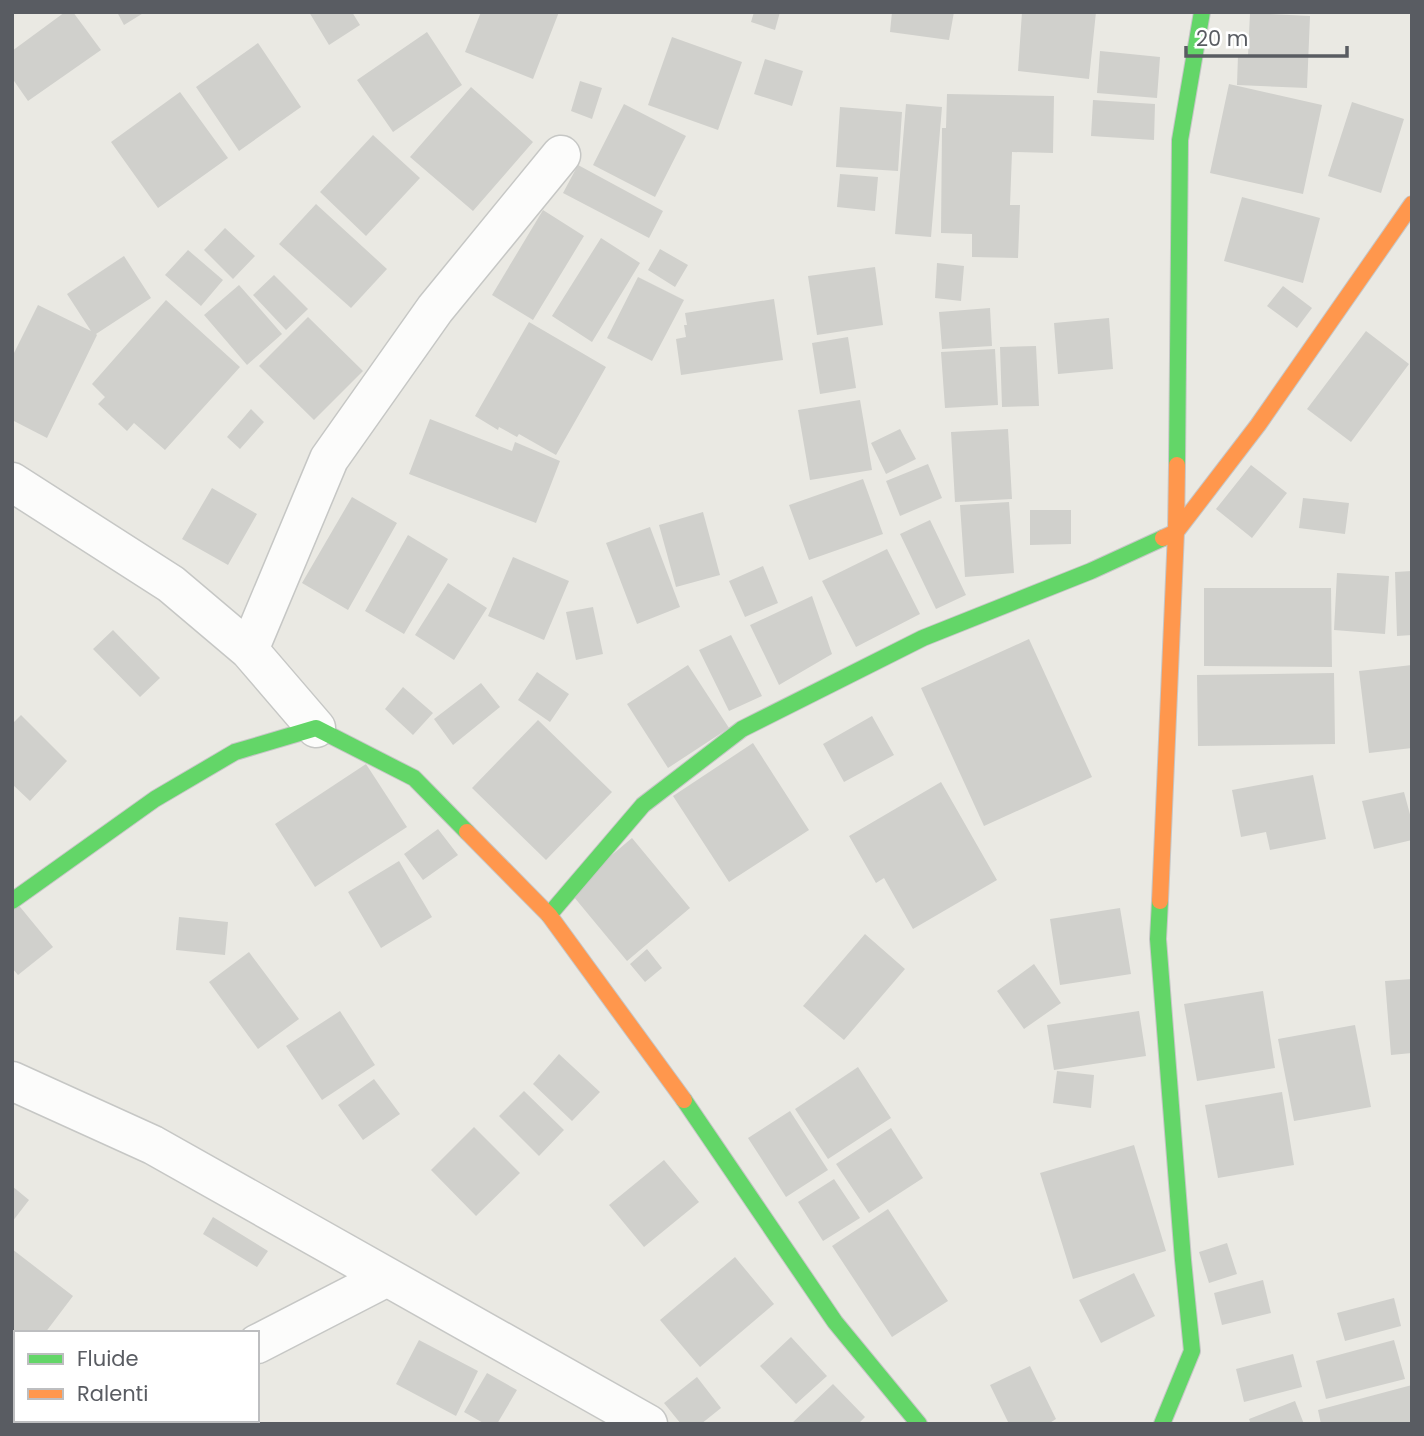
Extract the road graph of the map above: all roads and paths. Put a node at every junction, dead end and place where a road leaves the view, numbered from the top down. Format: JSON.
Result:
{"nodes":[{"id":1,"x":1202,"y":12,"type":"edge"},
{"id":2,"x":561,"y":155,"type":"dead end"},
{"id":3,"x":1412,"y":204,"type":"edge"},
{"id":4,"x":12,"y":482,"type":"edge"},
{"id":5,"x":1176,"y":531,"type":"junction"},
{"id":6,"x":249,"y":650,"type":"junction"},
{"id":7,"x":316,"y":728,"type":"junction"},
{"id":8,"x":12,"y":901,"type":"edge"},
{"id":9,"x":549,"y":915,"type":"junction"},
{"id":10,"x":12,"y":1081,"type":"edge"},
{"id":11,"x":387,"y":1277,"type":"junction"},
{"id":12,"x":259,"y":1343,"type":"edge"},
{"id":13,"x":649,"y":1424,"type":"edge"},
{"id":14,"x":919,"y":1424,"type":"edge"},
{"id":15,"x":1162,"y":1424,"type":"edge"}],
"edges":[{"from":1,"to":5,"type":"street"},
{"from":2,"to":6,"type":"street"},
{"from":3,"to":5,"type":"street"},
{"from":4,"to":6,"type":"street"},
{"from":5,"to":9,"type":"street"},
{"from":5,"to":15,"type":"street"},
{"from":6,"to":7,"type":"street"},
{"from":7,"to":8,"type":"street"},
{"from":7,"to":9,"type":"street"},
{"from":9,"to":14,"type":"street"},
{"from":10,"to":11,"type":"street"},
{"from":11,"to":12,"type":"street"},
{"from":11,"to":13,"type":"street"}]}
